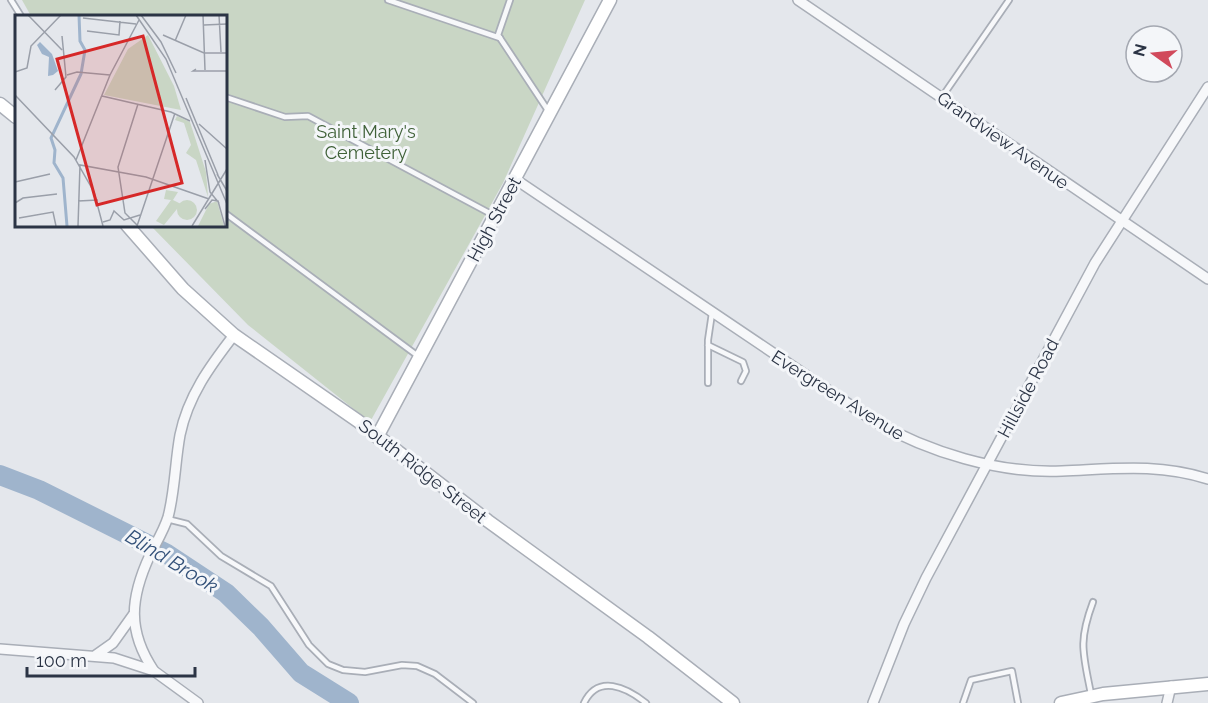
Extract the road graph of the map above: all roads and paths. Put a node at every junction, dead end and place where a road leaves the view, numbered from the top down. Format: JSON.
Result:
{"nodes":[{"id":1,"x":11,"y":0,"type":"edge"},
{"id":2,"x":387,"y":0,"type":"edge"},
{"id":3,"x":510,"y":0,"type":"edge"},
{"id":4,"x":610,"y":0,"type":"edge"},
{"id":5,"x":798,"y":0,"type":"edge"},
{"id":6,"x":1009,"y":0,"type":"edge"},
{"id":7,"x":20,"y":15,"type":"edge"},
{"id":8,"x":500,"y":38,"type":"junction"},
{"id":9,"x":1208,"y":87,"type":"edge"},
{"id":10,"x":226,"y":97,"type":"edge"},
{"id":11,"x":942,"y":97,"type":"junction"},
{"id":12,"x":0,"y":104,"type":"edge"},
{"id":13,"x":550,"y":114,"type":"junction"},
{"id":14,"x":15,"y":116,"type":"edge"},
{"id":15,"x":515,"y":179,"type":"junction"},
{"id":16,"x":226,"y":214,"type":"edge"},
{"id":17,"x":495,"y":216,"type":"junction"},
{"id":18,"x":1122,"y":222,"type":"junction"},
{"id":19,"x":128,"y":226,"type":"edge"},
{"id":20,"x":1208,"y":279,"type":"edge"},
{"id":21,"x":712,"y":311,"type":"junction"},
{"id":22,"x":234,"y":335,"type":"junction"},
{"id":23,"x":708,"y":345,"type":"junction"},
{"id":24,"x":420,"y":357,"type":"junction"},
{"id":25,"x":741,"y":381,"type":"dead end"},
{"id":26,"x":708,"y":384,"type":"dead end"},
{"id":27,"x":377,"y":437,"type":"junction"},
{"id":28,"x":987,"y":464,"type":"junction"},
{"id":29,"x":1208,"y":479,"type":"edge"},
{"id":30,"x":167,"y":519,"type":"junction"},
{"id":31,"x":1093,"y":602,"type":"dead end"},
{"id":32,"x":133,"y":615,"type":"junction"},
{"id":33,"x":0,"y":649,"type":"edge"},
{"id":34,"x":96,"y":655,"type":"junction"},
{"id":35,"x":154,"y":671,"type":"junction"},
{"id":36,"x":1208,"y":684,"type":"edge"},
{"id":37,"x":1171,"y":686,"type":"junction"},
{"id":38,"x":1092,"y":697,"type":"junction"},
{"id":39,"x":1068,"y":702,"type":"edge"},
{"id":40,"x":198,"y":703,"type":"edge"},
{"id":41,"x":473,"y":703,"type":"edge"},
{"id":42,"x":584,"y":703,"type":"edge"},
{"id":43,"x":646,"y":703,"type":"edge"},
{"id":44,"x":733,"y":703,"type":"edge"},
{"id":45,"x":873,"y":703,"type":"edge"},
{"id":46,"x":963,"y":703,"type":"edge"},
{"id":47,"x":1018,"y":703,"type":"edge"},
{"id":48,"x":1167,"y":703,"type":"edge"}],
"edges":[{"from":1,"to":7,"type":"lane"},
{"from":2,"to":8,"type":"lane"},
{"from":3,"to":8,"type":"lane"},
{"from":4,"to":13,"type":"street","name":"High Street"},
{"from":5,"to":11,"type":"street","name":"Grandview Avenue"},
{"from":6,"to":11,"type":"lane"},
{"from":8,"to":13,"type":"lane"},
{"from":9,"to":18,"type":"street","name":"Hillside Road"},
{"from":10,"to":17,"type":"lane"},
{"from":11,"to":18,"type":"street","name":"Grandview Avenue"},
{"from":12,"to":14,"type":"street"},
{"from":13,"to":15,"type":"street","name":"High Street"},
{"from":15,"to":17,"type":"street","name":"High Street"},
{"from":15,"to":21,"type":"street","name":"Evergreen Avenue"},
{"from":16,"to":24,"type":"lane"},
{"from":17,"to":24,"type":"street","name":"High Street"},
{"from":18,"to":20,"type":"street","name":"Grandview Avenue"},
{"from":18,"to":28,"type":"street","name":"Hillside Road"},
{"from":19,"to":22,"type":"street","name":"South Ridge Street"},
{"from":21,"to":23,"type":"lane"},
{"from":21,"to":28,"type":"street","name":"Evergreen Avenue"},
{"from":22,"to":27,"type":"street","name":"South Ridge Street"},
{"from":22,"to":30,"type":"street"},
{"from":23,"to":25,"type":"lane"},
{"from":23,"to":26,"type":"lane"},
{"from":24,"to":27,"type":"street","name":"High Street"},
{"from":27,"to":44,"type":"street","name":"South Ridge Street"},
{"from":28,"to":29,"type":"street","name":"Evergreen Avenue"},
{"from":28,"to":45,"type":"street","name":"Hillside Road"},
{"from":30,"to":32,"type":"street"},
{"from":30,"to":41,"type":"lane"},
{"from":31,"to":38,"type":"lane"},
{"from":32,"to":34,"type":"street"},
{"from":32,"to":35,"type":"street"},
{"from":33,"to":34,"type":"street"},
{"from":34,"to":35,"type":"street"},
{"from":35,"to":40,"type":"street"},
{"from":36,"to":37,"type":"street"},
{"from":37,"to":38,"type":"street"},
{"from":37,"to":48,"type":"street"},
{"from":38,"to":39,"type":"street"},
{"from":42,"to":43,"type":"lane"},
{"from":46,"to":47,"type":"lane"}]}
